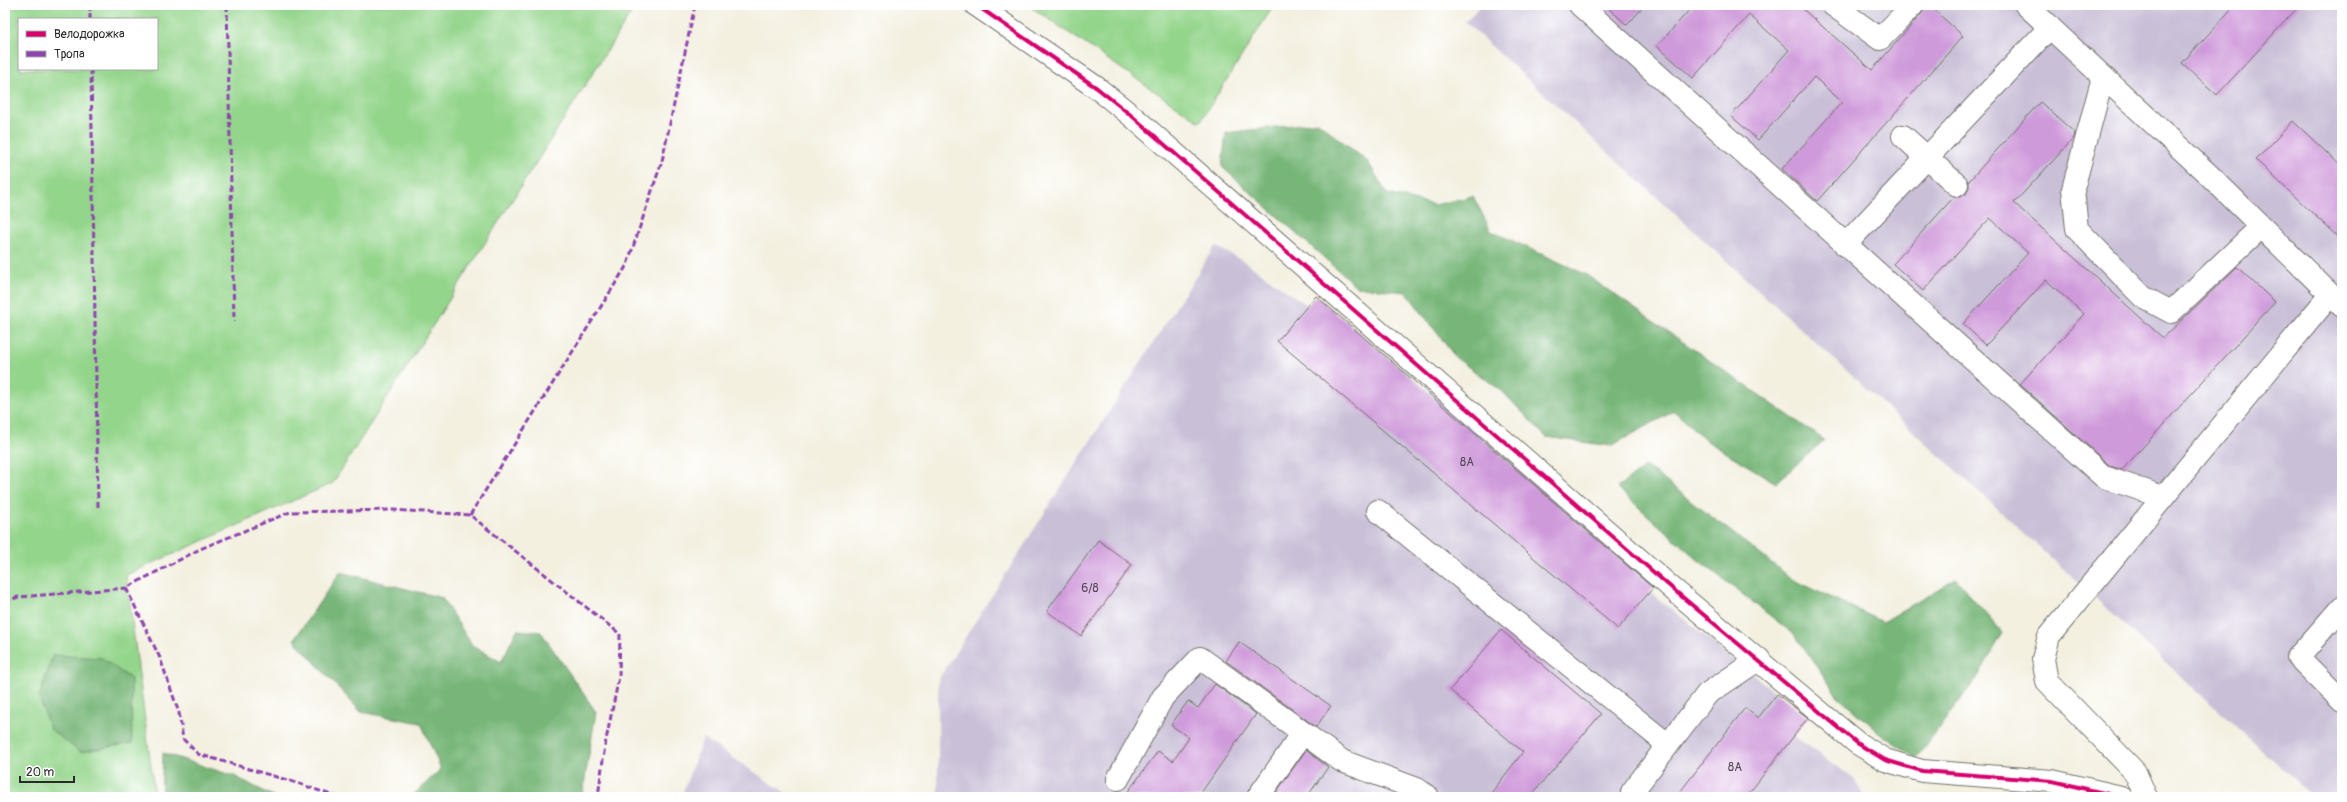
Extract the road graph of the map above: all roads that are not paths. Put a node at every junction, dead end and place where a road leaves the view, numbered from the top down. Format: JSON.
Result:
{"nodes":[{"id":1,"x":976,"y":5,"type":"edge"},
{"id":2,"x":1580,"y":5,"type":"edge"},
{"id":3,"x":1833,"y":5,"type":"edge"},
{"id":4,"x":1913,"y":5,"type":"edge"},
{"id":5,"x":2026,"y":5,"type":"edge"},
{"id":6,"x":2050,"y":27,"type":"junction"},
{"id":7,"x":2103,"y":77,"type":"junction"},
{"id":8,"x":1903,"y":136,"type":"dead end"},
{"id":9,"x":1928,"y":157,"type":"junction"},
{"id":10,"x":1957,"y":184,"type":"dead end"},
{"id":11,"x":2261,"y":227,"type":"junction"},
{"id":12,"x":1845,"y":245,"type":"junction"},
{"id":13,"x":2336,"y":300,"type":"edge"},
{"id":14,"x":2163,"y":497,"type":"junction"},
{"id":15,"x":1378,"y":511,"type":"dead end"},
{"id":16,"x":2342,"y":607,"type":"edge"},
{"id":17,"x":1759,"y":659,"type":"junction"},
{"id":18,"x":2342,"y":701,"type":"edge"},
{"id":19,"x":1303,"y":733,"type":"junction"},
{"id":20,"x":1667,"y":744,"type":"junction"},
{"id":21,"x":1118,"y":779,"type":"dead end"},
{"id":22,"x":1632,"y":792,"type":"dead end"},
{"id":23,"x":1258,"y":797,"type":"edge"},
{"id":24,"x":1428,"y":797,"type":"edge"},
{"id":25,"x":2121,"y":797,"type":"edge"},
{"id":26,"x":2146,"y":797,"type":"edge"}],
"edges":[{"from":1,"to":17,"type":"street"},
{"from":2,"to":12,"type":"street"},
{"from":3,"to":4,"type":"street"},
{"from":5,"to":6,"type":"street"},
{"from":6,"to":7,"type":"street"},
{"from":6,"to":9,"type":"street"},
{"from":7,"to":11,"type":"street"},
{"from":7,"to":11,"type":"street"},
{"from":8,"to":9,"type":"street"},
{"from":9,"to":10,"type":"street"},
{"from":9,"to":12,"type":"street"},
{"from":11,"to":13,"type":"street"},
{"from":12,"to":14,"type":"street"},
{"from":13,"to":14,"type":"street"},
{"from":14,"to":26,"type":"street"},
{"from":15,"to":20,"type":"street"},
{"from":16,"to":18,"type":"street"},
{"from":17,"to":20,"type":"street"},
{"from":17,"to":25,"type":"street"},
{"from":19,"to":21,"type":"street"},
{"from":19,"to":23,"type":"street"},
{"from":19,"to":24,"type":"street"},
{"from":20,"to":22,"type":"street"}]}
